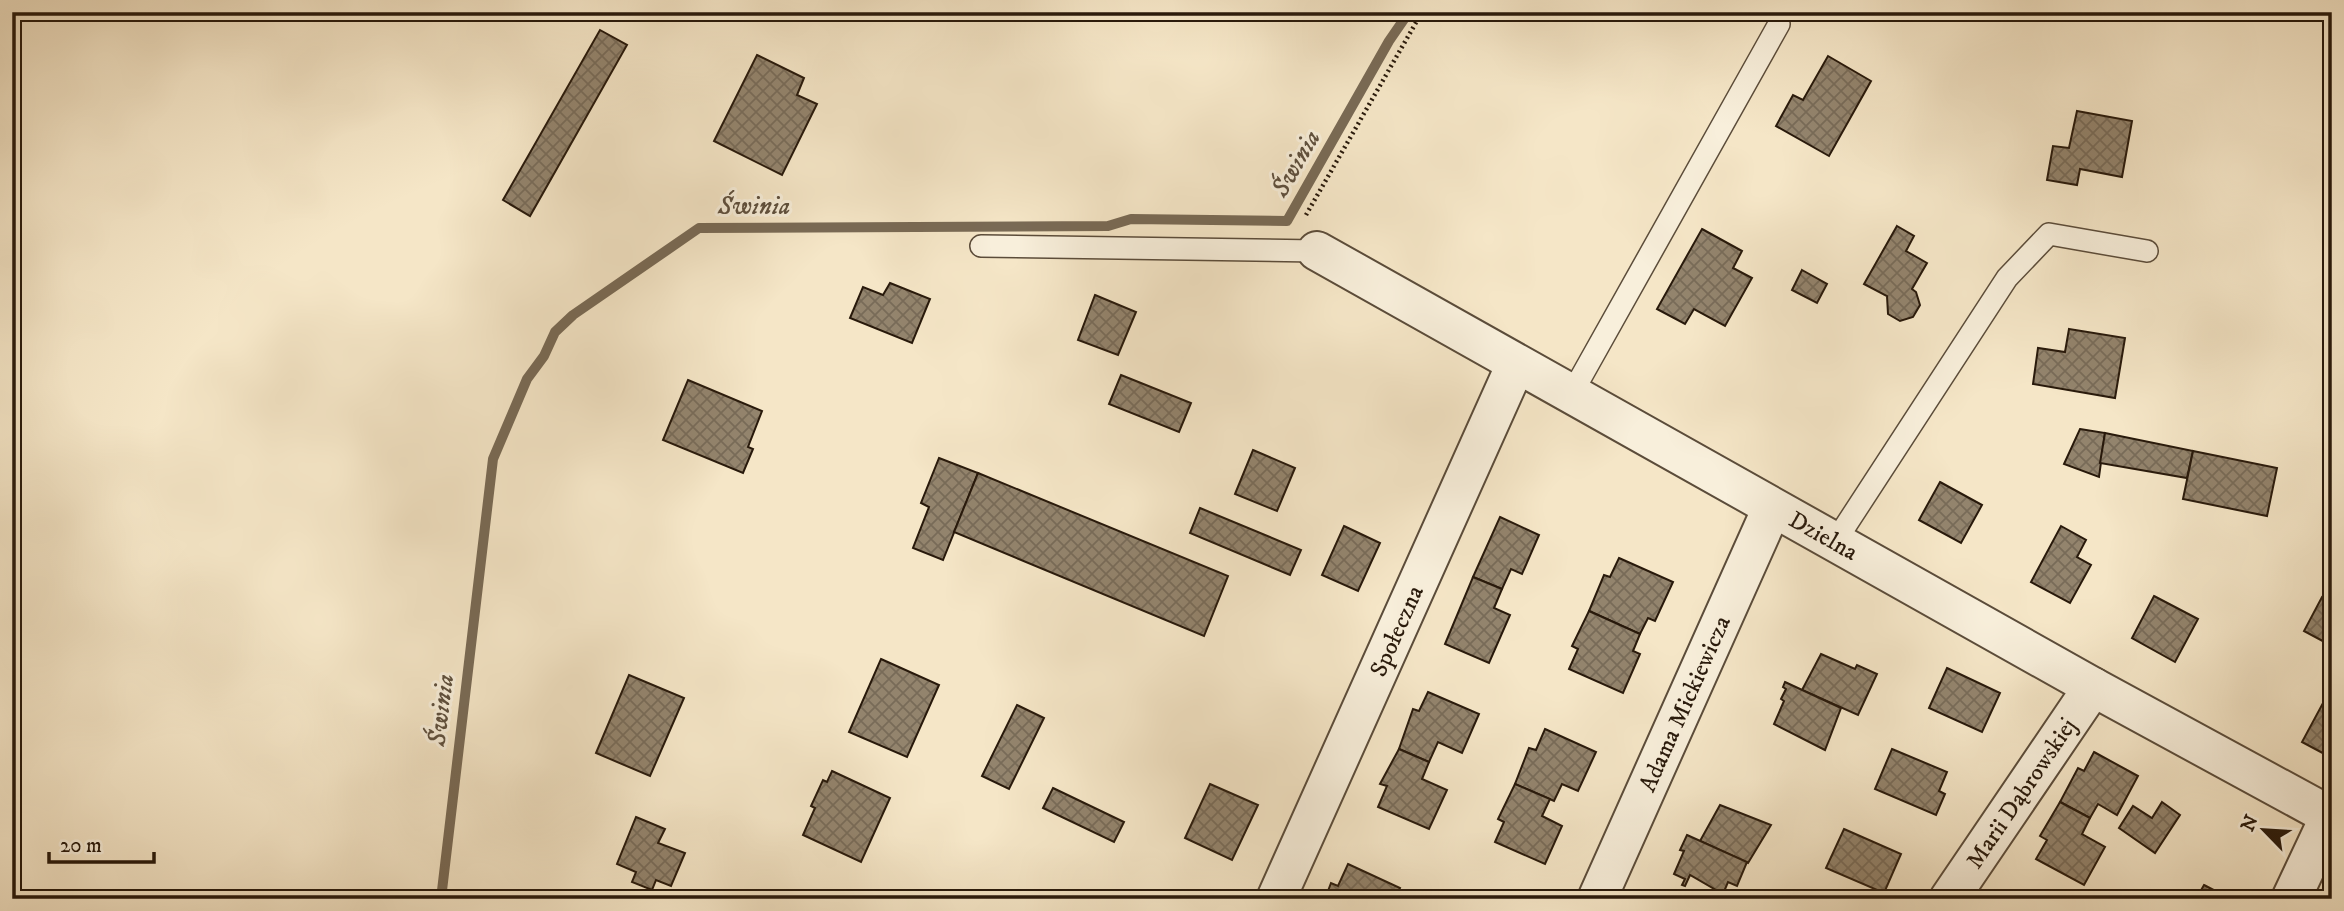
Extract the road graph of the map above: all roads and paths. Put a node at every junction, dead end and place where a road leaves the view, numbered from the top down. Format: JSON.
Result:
{"nodes":[{"id":1,"x":1422,"y":12,"type":"edge"},
{"id":2,"x":1779,"y":24,"type":"dead end"},
{"id":3,"x":981,"y":246,"type":"dead end"},
{"id":4,"x":1317,"y":251,"type":"junction"},
{"id":5,"x":2147,"y":251,"type":"dead end"},
{"id":6,"x":1516,"y":364,"type":"junction"},
{"id":7,"x":1571,"y":395,"type":"junction"},
{"id":8,"x":1772,"y":508,"type":"junction"},
{"id":9,"x":1835,"y":542,"type":"junction"},
{"id":10,"x":2093,"y":687,"type":"junction"},
{"id":11,"x":2331,"y":816,"type":"edge"},
{"id":12,"x":1276,"y":899,"type":"edge"},
{"id":13,"x":1597,"y":899,"type":"edge"},
{"id":14,"x":1949,"y":899,"type":"edge"},
{"id":15,"x":2291,"y":899,"type":"edge"}],
"edges":[{"from":1,"to":4,"type":"path"},
{"from":2,"to":7,"type":"lane"},
{"from":3,"to":4,"type":"lane"},
{"from":4,"to":6,"type":"street","name":"Dzielna"},
{"from":5,"to":9,"type":"lane"},
{"from":6,"to":7,"type":"street","name":"Dzielna"},
{"from":6,"to":12,"type":"street","name":"Społeczna"},
{"from":7,"to":8,"type":"street","name":"Dzielna"},
{"from":8,"to":9,"type":"street","name":"Dzielna"},
{"from":8,"to":13,"type":"street","name":"Adama Mickiewicza"},
{"from":9,"to":10,"type":"street","name":"Dzielna"},
{"from":10,"to":11,"type":"street","name":"Dzielna"},
{"from":10,"to":14,"type":"street","name":"Marii Dąbrowskiej"},
{"from":11,"to":15,"type":"street"}]}
